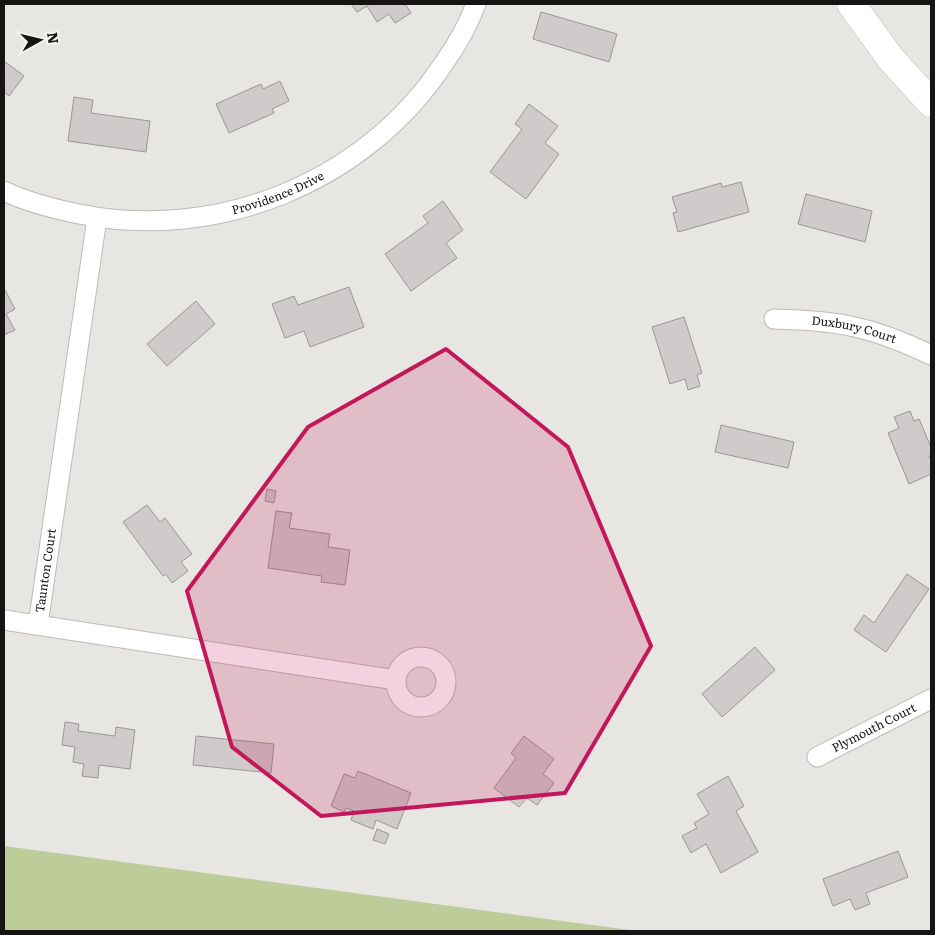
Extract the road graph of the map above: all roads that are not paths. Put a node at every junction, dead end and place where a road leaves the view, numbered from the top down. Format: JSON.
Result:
{"nodes":[{"id":1,"x":476,"y":4,"type":"edge"},
{"id":2,"x":851,"y":4,"type":"edge"},
{"id":3,"x":874,"y":4,"type":"edge"},
{"id":4,"x":931,"y":77,"type":"edge"},
{"id":5,"x":931,"y":103,"type":"edge"},
{"id":6,"x":4,"y":191,"type":"edge"},
{"id":7,"x":97,"y":218,"type":"junction"},
{"id":8,"x":774,"y":319,"type":"dead end"},
{"id":9,"x":931,"y":355,"type":"edge"},
{"id":10,"x":4,"y":620,"type":"edge"},
{"id":11,"x":38,"y":625,"type":"junction"},
{"id":12,"x":396,"y":680,"type":"dead end"},
{"id":13,"x":931,"y":699,"type":"edge"},
{"id":14,"x":817,"y":757,"type":"dead end"}],
"edges":[{"from":1,"to":7,"type":"street","name":"Providence Drive"},
{"from":2,"to":5,"type":"street"},
{"from":3,"to":4,"type":"street"},
{"from":6,"to":7,"type":"street","name":"Providence Drive"},
{"from":7,"to":11,"type":"street","name":"Taunton Court"},
{"from":8,"to":9,"type":"street","name":"Duxbury Court"},
{"from":10,"to":11,"type":"street"},
{"from":11,"to":12,"type":"street","name":"Taunton Court"},
{"from":13,"to":14,"type":"street","name":"Plymouth Court"}]}
